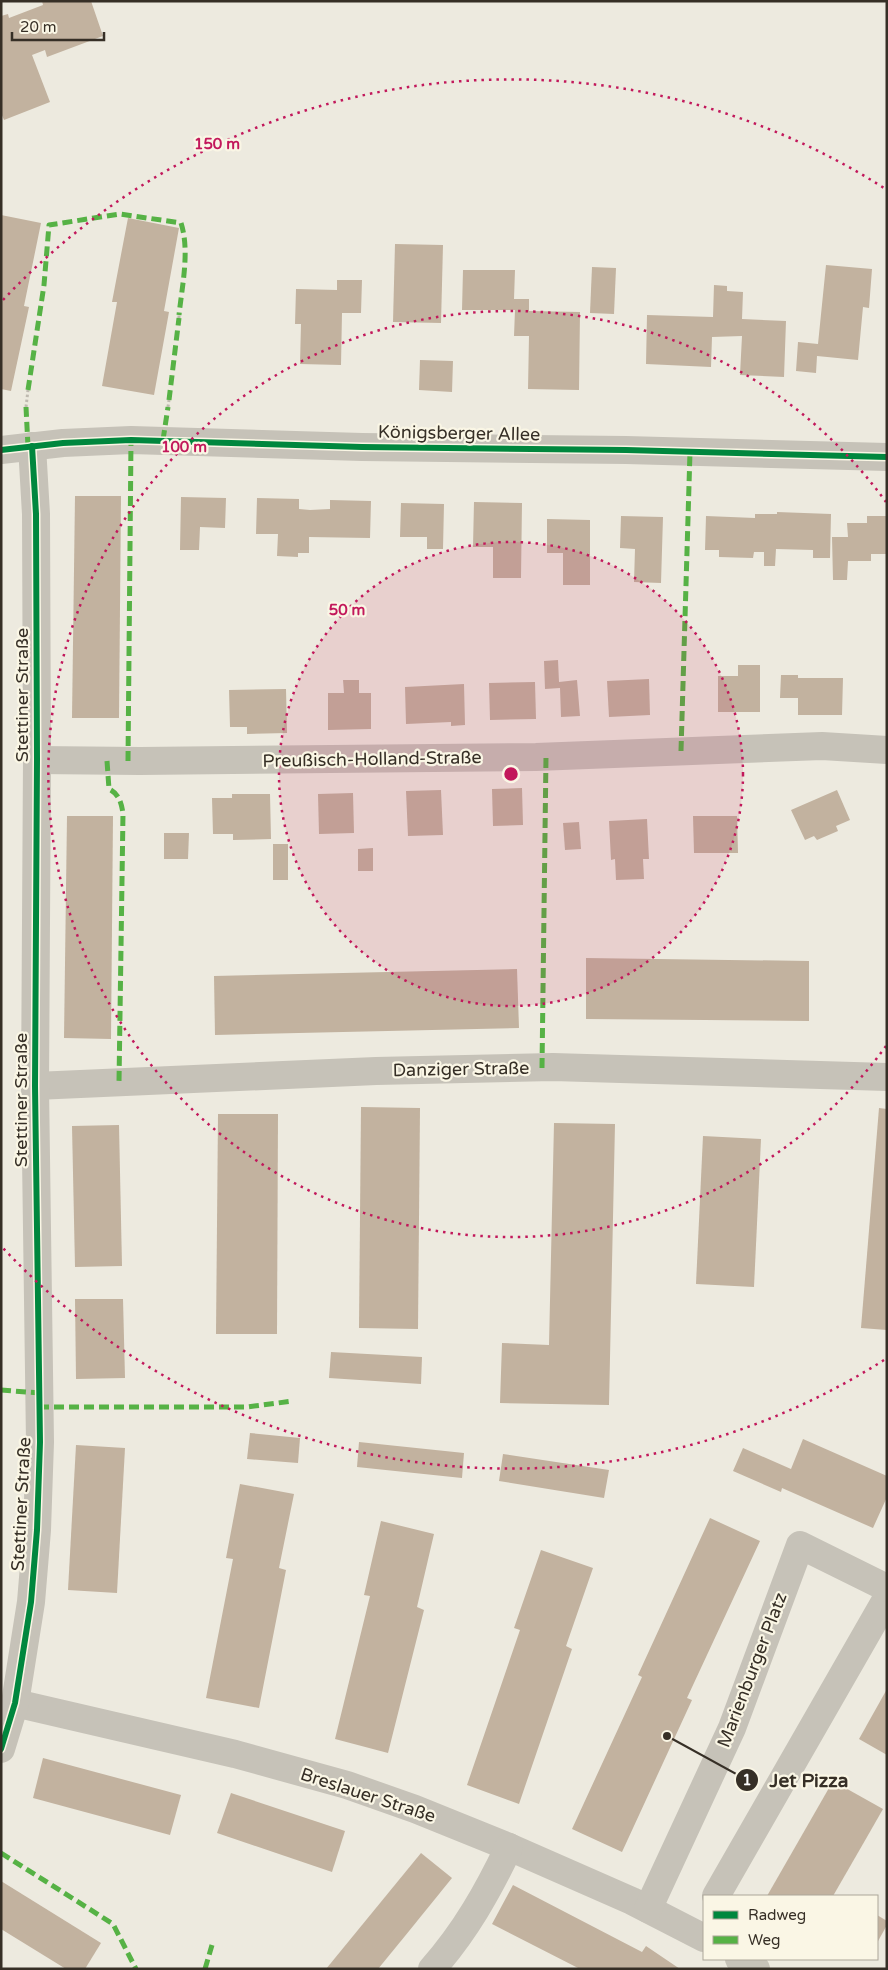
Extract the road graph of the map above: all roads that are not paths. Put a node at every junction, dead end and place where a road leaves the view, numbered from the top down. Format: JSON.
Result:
{"nodes":[{"id":1,"x":32,"y":446,"type":"junction"},
{"id":2,"x":1,"y":450,"type":"edge"},
{"id":3,"x":887,"y":456,"type":"edge"},
{"id":4,"x":887,"y":750,"type":"edge"},
{"id":5,"x":37,"y":760,"type":"junction"},
{"id":6,"x":887,"y":1078,"type":"edge"},
{"id":7,"x":35,"y":1086,"type":"junction"},
{"id":8,"x":887,"y":1588,"type":"edge"},
{"id":9,"x":887,"y":1598,"type":"edge"},
{"id":10,"x":15,"y":1703,"type":"junction"},
{"id":11,"x":1,"y":1749,"type":"edge"},
{"id":12,"x":509,"y":1846,"type":"junction"},
{"id":13,"x":717,"y":1895,"type":"edge"},
{"id":14,"x":648,"y":1909,"type":"junction"},
{"id":15,"x":701,"y":1930,"type":"edge"},
{"id":16,"x":432,"y":1969,"type":"edge"}],
"edges":[{"from":1,"to":2,"type":"street","name":"Königsberger Allee"},
{"from":1,"to":3,"type":"street","name":"Königsberger Allee"},
{"from":1,"to":5,"type":"street","name":"Stettiner Straße"},
{"from":4,"to":5,"type":"street","name":"Preußisch-Holland-Straße"},
{"from":5,"to":7,"type":"street","name":"Stettiner Straße"},
{"from":6,"to":7,"type":"street","name":"Danziger Straße"},
{"from":7,"to":10,"type":"street","name":"Stettiner Straße"},
{"from":8,"to":14,"type":"street","name":"Marienburger Platz"},
{"from":9,"to":13,"type":"street"},
{"from":10,"to":11,"type":"street","name":"Stettiner Straße"},
{"from":10,"to":12,"type":"street","name":"Breslauer Straße"},
{"from":12,"to":14,"type":"street","name":"Breslauer Straße"},
{"from":12,"to":16,"type":"street"},
{"from":14,"to":15,"type":"street","name":"Breslauer Straße"}]}
